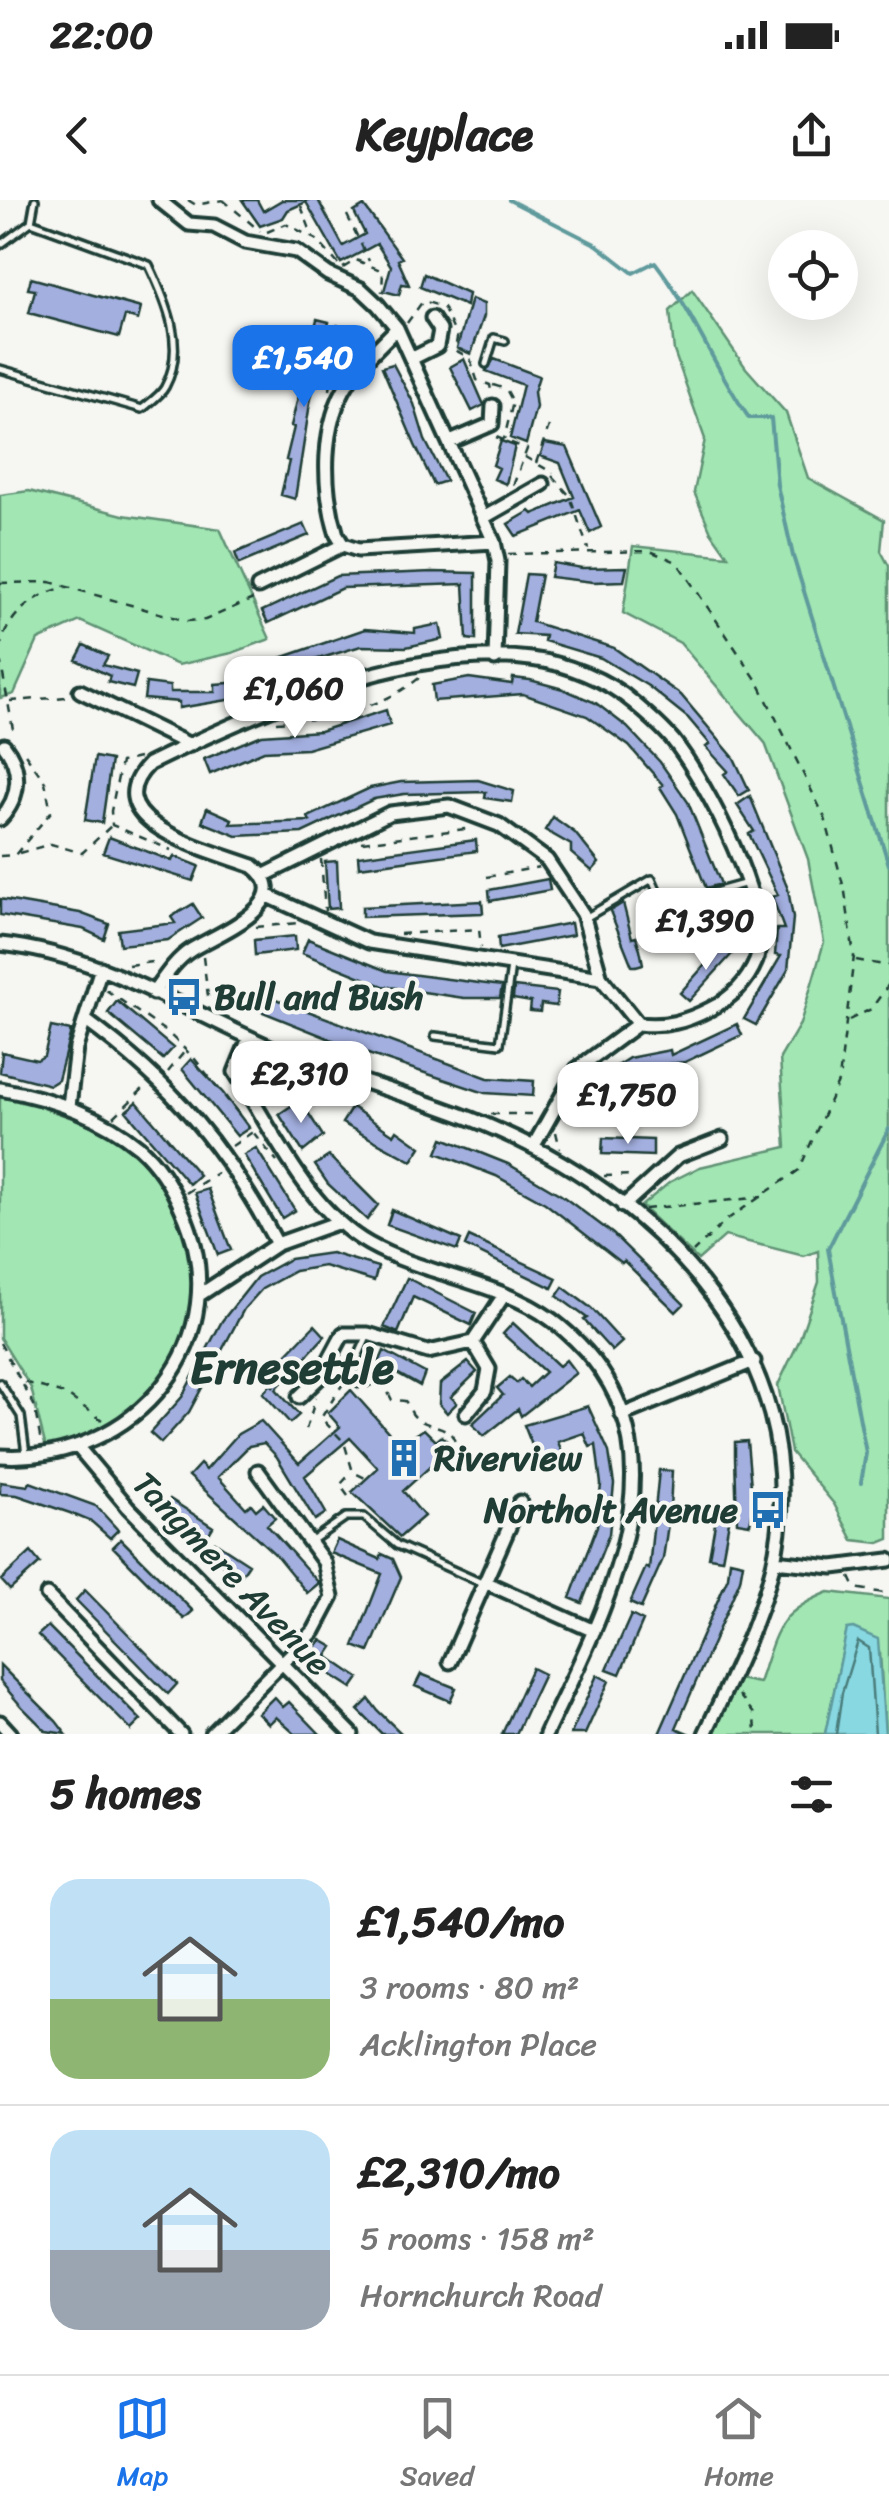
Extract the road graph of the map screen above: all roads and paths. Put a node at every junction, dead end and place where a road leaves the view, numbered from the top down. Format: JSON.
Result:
{"nodes":[{"id":1,"x":35,"y":200,"type":"edge"},
{"id":2,"x":158,"y":200,"type":"edge"},
{"id":3,"x":188,"y":200,"type":"edge"},
{"id":4,"x":223,"y":200,"type":"edge"},
{"id":5,"x":301,"y":206,"type":"dead end"},
{"id":6,"x":348,"y":215,"type":"dead end"},
{"id":7,"x":31,"y":222,"type":"junction"},
{"id":8,"x":315,"y":239,"type":"junction"},
{"id":9,"x":0,"y":245,"type":"edge"},
{"id":10,"x":310,"y":250,"type":"dead end"},
{"id":11,"x":369,"y":262,"type":"junction"},
{"id":12,"x":378,"y":306,"type":"junction"},
{"id":13,"x":432,"y":318,"type":"dead end"},
{"id":14,"x":338,"y":324,"type":"dead end"},
{"id":15,"x":397,"y":328,"type":"junction"},
{"id":16,"x":505,"y":342,"type":"dead end"},
{"id":17,"x":411,"y":359,"type":"junction"},
{"id":18,"x":486,"y":364,"type":"dead end"},
{"id":19,"x":0,"y":370,"type":"edge"},
{"id":20,"x":490,"y":385,"type":"junction"},
{"id":21,"x":493,"y":406,"type":"joint"},
{"id":22,"x":333,"y":416,"type":"junction"},
{"id":23,"x":492,"y":424,"type":"junction"},
{"id":24,"x":549,"y":426,"type":"dead end"},
{"id":25,"x":504,"y":440,"type":"junction"},
{"id":26,"x":450,"y":442,"type":"junction"},
{"id":27,"x":524,"y":457,"type":"junction"},
{"id":28,"x":536,"y":464,"type":"junction"},
{"id":29,"x":554,"y":474,"type":"junction"},
{"id":30,"x":543,"y":484,"type":"joint"},
{"id":31,"x":509,"y":506,"type":"junction"},
{"id":32,"x":485,"y":517,"type":"junction"},
{"id":33,"x":343,"y":545,"type":"junction"},
{"id":34,"x":495,"y":548,"type":"junction"},
{"id":35,"x":588,"y":552,"type":"junction"},
{"id":36,"x":0,"y":583,"type":"edge"},
{"id":37,"x":69,"y":586,"type":"junction"},
{"id":38,"x":260,"y":586,"type":"joint"},
{"id":39,"x":0,"y":650,"type":"edge"},
{"id":40,"x":0,"y":658,"type":"edge"},
{"id":41,"x":496,"y":659,"type":"junction"},
{"id":42,"x":431,"y":664,"type":"junction"},
{"id":43,"x":80,"y":690,"type":"joint"},
{"id":44,"x":8,"y":701,"type":"junction"},
{"id":45,"x":250,"y":720,"type":"junction"},
{"id":46,"x":190,"y":744,"type":"junction"},
{"id":47,"x":4,"y":745,"type":"dead end"},
{"id":48,"x":0,"y":819,"type":"edge"},
{"id":49,"x":112,"y":824,"type":"dead end"},
{"id":50,"x":499,"y":825,"type":"junction"},
{"id":51,"x":335,"y":840,"type":"junction"},
{"id":52,"x":321,"y":848,"type":"junction"},
{"id":53,"x":15,"y":854,"type":"junction"},
{"id":54,"x":0,"y":856,"type":"edge"},
{"id":55,"x":550,"y":865,"type":"junction"},
{"id":56,"x":264,"y":875,"type":"junction"},
{"id":57,"x":487,"y":877,"type":"dead end"},
{"id":58,"x":747,"y":883,"type":"junction"},
{"id":59,"x":266,"y":895,"type":"junction"},
{"id":60,"x":664,"y":906,"type":"junction"},
{"id":61,"x":584,"y":918,"type":"junction"},
{"id":62,"x":319,"y":919,"type":"junction"},
{"id":63,"x":240,"y":925,"type":"junction"},
{"id":64,"x":676,"y":932,"type":"dead end"},
{"id":65,"x":392,"y":934,"type":"dead end"},
{"id":66,"x":0,"y":944,"type":"edge"},
{"id":67,"x":202,"y":945,"type":"junction"},
{"id":68,"x":181,"y":958,"type":"junction"},
{"id":69,"x":482,"y":958,"type":"junction"},
{"id":70,"x":853,"y":959,"type":"junction"},
{"id":71,"x":512,"y":963,"type":"junction"},
{"id":72,"x":889,"y":966,"type":"edge"},
{"id":73,"x":102,"y":968,"type":"junction"},
{"id":74,"x":601,"y":978,"type":"junction"},
{"id":75,"x":96,"y":983,"type":"junction"},
{"id":76,"x":889,"y":984,"type":"edge"},
{"id":77,"x":153,"y":992,"type":"junction"},
{"id":78,"x":85,"y":1020,"type":"junction"},
{"id":79,"x":210,"y":1020,"type":"junction"},
{"id":80,"x":848,"y":1020,"type":"junction"},
{"id":81,"x":638,"y":1024,"type":"junction"},
{"id":82,"x":435,"y":1036,"type":"dead end"},
{"id":83,"x":249,"y":1038,"type":"junction"},
{"id":84,"x":186,"y":1050,"type":"junction"},
{"id":85,"x":158,"y":1078,"type":"junction"},
{"id":86,"x":0,"y":1089,"type":"edge"},
{"id":87,"x":69,"y":1106,"type":"junction"},
{"id":88,"x":119,"y":1112,"type":"dead end"},
{"id":89,"x":456,"y":1114,"type":"junction"},
{"id":90,"x":552,"y":1114,"type":"junction"},
{"id":91,"x":254,"y":1131,"type":"junction"},
{"id":92,"x":722,"y":1139,"type":"dead end"},
{"id":93,"x":284,"y":1147,"type":"junction"},
{"id":94,"x":533,"y":1147,"type":"junction"},
{"id":95,"x":227,"y":1158,"type":"junction"},
{"id":96,"x":564,"y":1164,"type":"junction"},
{"id":97,"x":658,"y":1174,"type":"junction"},
{"id":98,"x":582,"y":1176,"type":"junction"},
{"id":99,"x":190,"y":1191,"type":"dead end"},
{"id":100,"x":762,"y":1196,"type":"junction"},
{"id":101,"x":626,"y":1208,"type":"junction"},
{"id":102,"x":339,"y":1222,"type":"junction"},
{"id":103,"x":277,"y":1244,"type":"junction"},
{"id":104,"x":686,"y":1262,"type":"junction"},
{"id":105,"x":201,"y":1294,"type":"junction"},
{"id":106,"x":504,"y":1296,"type":"junction"},
{"id":107,"x":368,"y":1334,"type":"junction"},
{"id":108,"x":472,"y":1342,"type":"junction"},
{"id":109,"x":0,"y":1343,"type":"edge"},
{"id":110,"x":754,"y":1361,"type":"junction"},
{"id":111,"x":320,"y":1377,"type":"junction"},
{"id":112,"x":347,"y":1380,"type":"junction"},
{"id":113,"x":23,"y":1381,"type":"junction"},
{"id":114,"x":0,"y":1382,"type":"edge"},
{"id":115,"x":299,"y":1396,"type":"dead end"},
{"id":116,"x":466,"y":1414,"type":"dead end"},
{"id":117,"x":622,"y":1414,"type":"junction"},
{"id":118,"x":306,"y":1429,"type":"dead end"},
{"id":119,"x":115,"y":1430,"type":"junction"},
{"id":120,"x":77,"y":1446,"type":"junction"},
{"id":121,"x":44,"y":1455,"type":"junction"},
{"id":122,"x":0,"y":1456,"type":"edge"},
{"id":123,"x":456,"y":1456,"type":"dead end"},
{"id":124,"x":26,"y":1458,"type":"junction"},
{"id":125,"x":258,"y":1471,"type":"dead end"},
{"id":126,"x":353,"y":1472,"type":"junction"},
{"id":127,"x":367,"y":1478,"type":"dead end"},
{"id":128,"x":348,"y":1496,"type":"dead end"},
{"id":129,"x":520,"y":1502,"type":"dead end"},
{"id":130,"x":310,"y":1542,"type":"junction"},
{"id":131,"x":889,"y":1560,"type":"edge"},
{"id":132,"x":774,"y":1561,"type":"junction"},
{"id":133,"x":845,"y":1567,"type":"junction"},
{"id":134,"x":485,"y":1582,"type":"junction"},
{"id":135,"x":46,"y":1594,"type":"dead end"},
{"id":136,"x":889,"y":1594,"type":"edge"},
{"id":137,"x":594,"y":1631,"type":"junction"},
{"id":138,"x":450,"y":1662,"type":"dead end"},
{"id":139,"x":283,"y":1664,"type":"junction"},
{"id":140,"x":729,"y":1682,"type":"junction"},
{"id":141,"x":0,"y":1722,"type":"edge"},
{"id":142,"x":11,"y":1734,"type":"edge"},
{"id":143,"x":180,"y":1734,"type":"edge"},
{"id":144,"x":210,"y":1734,"type":"edge"},
{"id":145,"x":352,"y":1734,"type":"edge"},
{"id":146,"x":546,"y":1734,"type":"edge"},
{"id":147,"x":706,"y":1734,"type":"edge"},
{"id":148,"x":756,"y":1734,"type":"edge"}],
"edges":[{"from":1,"to":7,"type":"lane"},
{"from":2,"to":12,"type":"street"},
{"from":3,"to":4,"type":"path"},
{"from":4,"to":8,"type":"path"},
{"from":5,"to":8,"type":"path"},
{"from":6,"to":11,"type":"path"},
{"from":7,"to":9,"type":"lane"},
{"from":7,"to":19,"type":"lane"},
{"from":8,"to":10,"type":"path"},
{"from":8,"to":11,"type":"path"},
{"from":11,"to":12,"type":"path"},
{"from":12,"to":15,"type":"street"},
{"from":13,"to":17,"type":"street"},
{"from":14,"to":22,"type":"path"},
{"from":15,"to":17,"type":"street"},
{"from":15,"to":20,"type":"path"},
{"from":15,"to":22,"type":"street"},
{"from":16,"to":18,"type":"lane"},
{"from":17,"to":26,"type":"street"},
{"from":20,"to":21,"type":"path"},
{"from":20,"to":25,"type":"path"},
{"from":21,"to":23,"type":"street"},
{"from":22,"to":33,"type":"street"},
{"from":23,"to":25,"type":"path"},
{"from":23,"to":26,"type":"street"},
{"from":24,"to":28,"type":"path"},
{"from":25,"to":27,"type":"path"},
{"from":26,"to":32,"type":"street"},
{"from":27,"to":28,"type":"path"},
{"from":27,"to":31,"type":"path"},
{"from":28,"to":29,"type":"path"},
{"from":29,"to":30,"type":"path"},
{"from":29,"to":35,"type":"path"},
{"from":30,"to":31,"type":"street"},
{"from":31,"to":32,"type":"street"},
{"from":32,"to":34,"type":"street"},
{"from":33,"to":34,"type":"street"},
{"from":33,"to":38,"type":"street"},
{"from":34,"to":35,"type":"path"},
{"from":34,"to":41,"type":"street"},
{"from":35,"to":70,"type":"path"},
{"from":36,"to":37,"type":"path"},
{"from":37,"to":38,"type":"path"},
{"from":37,"to":39,"type":"path"},
{"from":40,"to":44,"type":"path"},
{"from":41,"to":42,"type":"street"},
{"from":41,"to":58,"type":"street"},
{"from":42,"to":45,"type":"street"},
{"from":42,"to":45,"type":"path"},
{"from":43,"to":44,"type":"path"},
{"from":43,"to":46,"type":"street"},
{"from":44,"to":53,"type":"path"},
{"from":45,"to":46,"type":"street"},
{"from":46,"to":56,"type":"street"},
{"from":47,"to":48,"type":"street"},
{"from":49,"to":53,"type":"path"},
{"from":50,"to":51,"type":"path"},
{"from":50,"to":51,"type":"street"},
{"from":50,"to":55,"type":"street"},
{"from":51,"to":52,"type":"street"},
{"from":52,"to":56,"type":"street"},
{"from":52,"to":62,"type":"path"},
{"from":53,"to":54,"type":"path"},
{"from":55,"to":57,"type":"path"},
{"from":55,"to":61,"type":"street"},
{"from":56,"to":59,"type":"street"},
{"from":58,"to":60,"type":"lane"},
{"from":58,"to":81,"type":"street"},
{"from":59,"to":62,"type":"street"},
{"from":59,"to":63,"type":"street"},
{"from":60,"to":61,"type":"lane"},
{"from":60,"to":64,"type":"lane"},
{"from":61,"to":74,"type":"street"},
{"from":62,"to":63,"type":"path"},
{"from":62,"to":69,"type":"street"},
{"from":63,"to":67,"type":"street"},
{"from":65,"to":69,"type":"path"},
{"from":66,"to":73,"type":"street"},
{"from":67,"to":68,"type":"street"},
{"from":67,"to":79,"type":"path"},
{"from":68,"to":73,"type":"path"},
{"from":68,"to":77,"type":"street"},
{"from":69,"to":71,"type":"street"},
{"from":70,"to":72,"type":"path"},
{"from":70,"to":80,"type":"path"},
{"from":71,"to":74,"type":"street"},
{"from":71,"to":82,"type":"lane"},
{"from":73,"to":75,"type":"street"},
{"from":73,"to":77,"type":"street"},
{"from":74,"to":81,"type":"street"},
{"from":75,"to":78,"type":"street"},
{"from":75,"to":84,"type":"path"},
{"from":76,"to":80,"type":"path"},
{"from":77,"to":79,"type":"street"},
{"from":78,"to":85,"type":"street"},
{"from":78,"to":87,"type":"street"},
{"from":79,"to":83,"type":"street"},
{"from":80,"to":100,"type":"path"},
{"from":81,"to":90,"type":"street"},
{"from":83,"to":89,"type":"street"},
{"from":83,"to":93,"type":"street"},
{"from":84,"to":85,"type":"path"},
{"from":84,"to":91,"type":"path"},
{"from":85,"to":88,"type":"path"},
{"from":85,"to":95,"type":"street"},
{"from":86,"to":87,"type":"street"},
{"from":87,"to":105,"type":"street"},
{"from":89,"to":90,"type":"path"},
{"from":89,"to":94,"type":"street"},
{"from":90,"to":94,"type":"street"},
{"from":90,"to":96,"type":"path"},
{"from":91,"to":93,"type":"path"},
{"from":91,"to":95,"type":"path"},
{"from":92,"to":97,"type":"street"},
{"from":93,"to":102,"type":"street"},
{"from":94,"to":96,"type":"street"},
{"from":95,"to":99,"type":"path"},
{"from":95,"to":103,"type":"street"},
{"from":96,"to":98,"type":"street"},
{"from":97,"to":98,"type":"path"},
{"from":97,"to":101,"type":"street"},
{"from":98,"to":101,"type":"street"},
{"from":100,"to":101,"type":"path"},
{"from":100,"to":104,"type":"path"},
{"from":101,"to":104,"type":"street"},
{"from":102,"to":103,"type":"street"},
{"from":102,"to":106,"type":"street"},
{"from":103,"to":105,"type":"street"},
{"from":104,"to":110,"type":"street"},
{"from":105,"to":119,"type":"street"},
{"from":106,"to":108,"type":"street"},
{"from":106,"to":117,"type":"street"},
{"from":107,"to":108,"type":"street"},
{"from":107,"to":111,"type":"street"},
{"from":107,"to":112,"type":"lane"},
{"from":108,"to":116,"type":"street"},
{"from":109,"to":113,"type":"path"},
{"from":110,"to":117,"type":"street"},
{"from":110,"to":132,"type":"street"},
{"from":111,"to":115,"type":"street"},
{"from":111,"to":118,"type":"path"},
{"from":112,"to":123,"type":"path"},
{"from":112,"to":126,"type":"path"},
{"from":113,"to":119,"type":"path"},
{"from":113,"to":121,"type":"path"},
{"from":114,"to":124,"type":"lane"},
{"from":117,"to":137,"type":"street"},
{"from":119,"to":120,"type":"street"},
{"from":120,"to":121,"type":"street"},
{"from":120,"to":139,"type":"street","name":"Tangmere Avenue"},
{"from":121,"to":124,"type":"street"},
{"from":122,"to":124,"type":"street"},
{"from":125,"to":130,"type":"street"},
{"from":126,"to":127,"type":"path"},
{"from":126,"to":128,"type":"path"},
{"from":129,"to":134,"type":"street"},
{"from":130,"to":134,"type":"lane"},
{"from":130,"to":139,"type":"street"},
{"from":131,"to":133,"type":"street"},
{"from":132,"to":133,"type":"street"},
{"from":132,"to":140,"type":"street"},
{"from":133,"to":136,"type":"path"},
{"from":134,"to":137,"type":"street"},
{"from":134,"to":138,"type":"street"},
{"from":135,"to":143,"type":"street"},
{"from":137,"to":146,"type":"street"},
{"from":139,"to":144,"type":"street"},
{"from":139,"to":145,"type":"street","name":"Tangmere Avenue"},
{"from":140,"to":147,"type":"street"},
{"from":140,"to":148,"type":"path"},
{"from":141,"to":142,"type":"street"}]}
